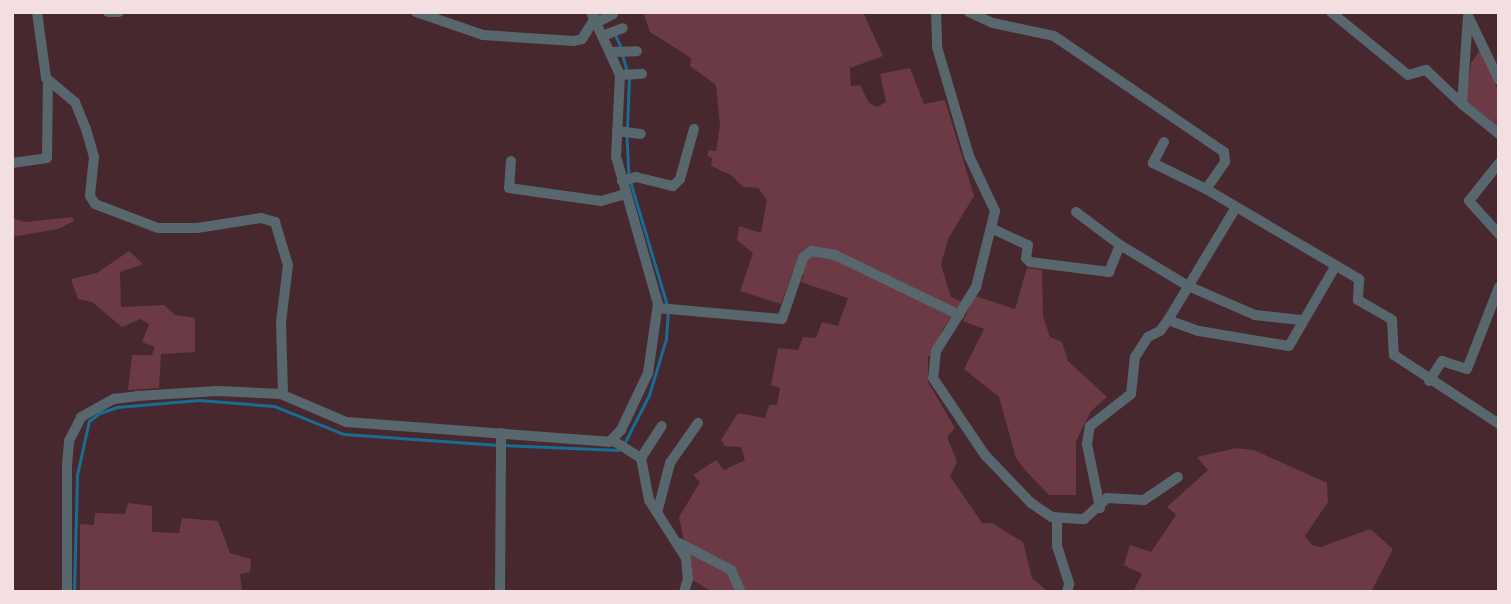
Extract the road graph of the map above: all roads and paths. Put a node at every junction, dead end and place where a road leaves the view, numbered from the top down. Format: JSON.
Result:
{"nodes":[{"id":1,"x":37,"y":12,"type":"edge"},
{"id":2,"x":108,"y":12,"type":"edge"},
{"id":3,"x":119,"y":12,"type":"edge"},
{"id":4,"x":416,"y":12,"type":"edge"},
{"id":5,"x":936,"y":12,"type":"edge"},
{"id":6,"x":969,"y":12,"type":"edge"},
{"id":7,"x":1331,"y":12,"type":"edge"},
{"id":8,"x":1468,"y":14,"type":"edge"},
{"id":9,"x":602,"y":17,"type":"edge"},
{"id":10,"x":1499,"y":80,"type":"edge"},
{"id":11,"x":48,"y":81,"type":"junction"},
{"id":12,"x":1462,"y":104,"type":"junction"},
{"id":13,"x":694,"y":129,"type":"dead end"},
{"id":14,"x":1499,"y":134,"type":"edge"},
{"id":15,"x":1164,"y":142,"type":"dead end"},
{"id":16,"x":511,"y":161,"type":"dead end"},
{"id":17,"x":12,"y":163,"type":"edge"},
{"id":18,"x":1499,"y":163,"type":"edge"},
{"id":19,"x":629,"y":179,"type":"junction"},
{"id":20,"x":1206,"y":189,"type":"junction"},
{"id":21,"x":626,"y":194,"type":"junction"},
{"id":22,"x":1235,"y":209,"type":"junction"},
{"id":23,"x":1076,"y":212,"type":"dead end"},
{"id":24,"x":993,"y":229,"type":"junction"},
{"id":25,"x":1499,"y":234,"type":"edge"},
{"id":26,"x":1120,"y":246,"type":"junction"},
{"id":27,"x":1335,"y":267,"type":"junction"},
{"id":28,"x":1188,"y":286,"type":"junction"},
{"id":29,"x":1499,"y":286,"type":"edge"},
{"id":30,"x":667,"y":308,"type":"junction"},
{"id":31,"x":959,"y":315,"type":"junction"},
{"id":32,"x":1168,"y":320,"type":"junction"},
{"id":33,"x":1301,"y":320,"type":"junction"},
{"id":34,"x":1429,"y":381,"type":"junction"},
{"id":35,"x":282,"y":394,"type":"junction"},
{"id":36,"x":698,"y":423,"type":"dead end"},
{"id":37,"x":1499,"y":424,"type":"edge"},
{"id":38,"x":662,"y":426,"type":"dead end"},
{"id":39,"x":501,"y":434,"type":"junction"},
{"id":40,"x":614,"y":443,"type":"junction"},
{"id":41,"x":640,"y":458,"type":"junction"},
{"id":42,"x":1178,"y":477,"type":"dead end"},
{"id":43,"x":1100,"y":508,"type":"junction"},
{"id":44,"x":657,"y":513,"type":"junction"},
{"id":45,"x":1057,"y":517,"type":"junction"},
{"id":46,"x":679,"y":542,"type":"junction"},
{"id":47,"x":67,"y":592,"type":"edge"},
{"id":48,"x":500,"y":592,"type":"edge"},
{"id":49,"x":684,"y":592,"type":"edge"},
{"id":50,"x":740,"y":592,"type":"edge"},
{"id":51,"x":1067,"y":592,"type":"edge"}],
"edges":[{"from":1,"to":11,"type":"street"},
{"from":2,"to":3,"type":"street"},
{"from":4,"to":9,"type":"street"},
{"from":5,"to":24,"type":"street"},
{"from":6,"to":20,"type":"street"},
{"from":7,"to":12,"type":"street"},
{"from":8,"to":10,"type":"street"},
{"from":8,"to":12,"type":"street"},
{"from":9,"to":19,"type":"street"},
{"from":11,"to":17,"type":"street"},
{"from":11,"to":35,"type":"street"},
{"from":12,"to":14,"type":"street"},
{"from":13,"to":19,"type":"street"},
{"from":15,"to":20,"type":"street"},
{"from":16,"to":21,"type":"street"},
{"from":18,"to":25,"type":"street"},
{"from":19,"to":21,"type":"street"},
{"from":20,"to":22,"type":"street"},
{"from":21,"to":30,"type":"street"},
{"from":22,"to":27,"type":"street"},
{"from":22,"to":28,"type":"street"},
{"from":23,"to":26,"type":"street"},
{"from":24,"to":26,"type":"street"},
{"from":24,"to":31,"type":"street"},
{"from":26,"to":28,"type":"street"},
{"from":27,"to":33,"type":"street"},
{"from":27,"to":34,"type":"street"},
{"from":28,"to":32,"type":"street"},
{"from":28,"to":33,"type":"street"},
{"from":29,"to":34,"type":"street"},
{"from":30,"to":31,"type":"street"},
{"from":30,"to":40,"type":"street"},
{"from":31,"to":45,"type":"street"},
{"from":32,"to":33,"type":"street"},
{"from":32,"to":43,"type":"street"},
{"from":34,"to":37,"type":"street"},
{"from":35,"to":39,"type":"street"},
{"from":35,"to":47,"type":"street"},
{"from":36,"to":44,"type":"street"},
{"from":38,"to":41,"type":"street"},
{"from":39,"to":40,"type":"street"},
{"from":39,"to":48,"type":"street"},
{"from":40,"to":41,"type":"street"},
{"from":41,"to":44,"type":"street"},
{"from":42,"to":43,"type":"street"},
{"from":43,"to":45,"type":"street"},
{"from":44,"to":46,"type":"street"},
{"from":45,"to":51,"type":"street"},
{"from":46,"to":49,"type":"street"},
{"from":46,"to":50,"type":"street"}]}
